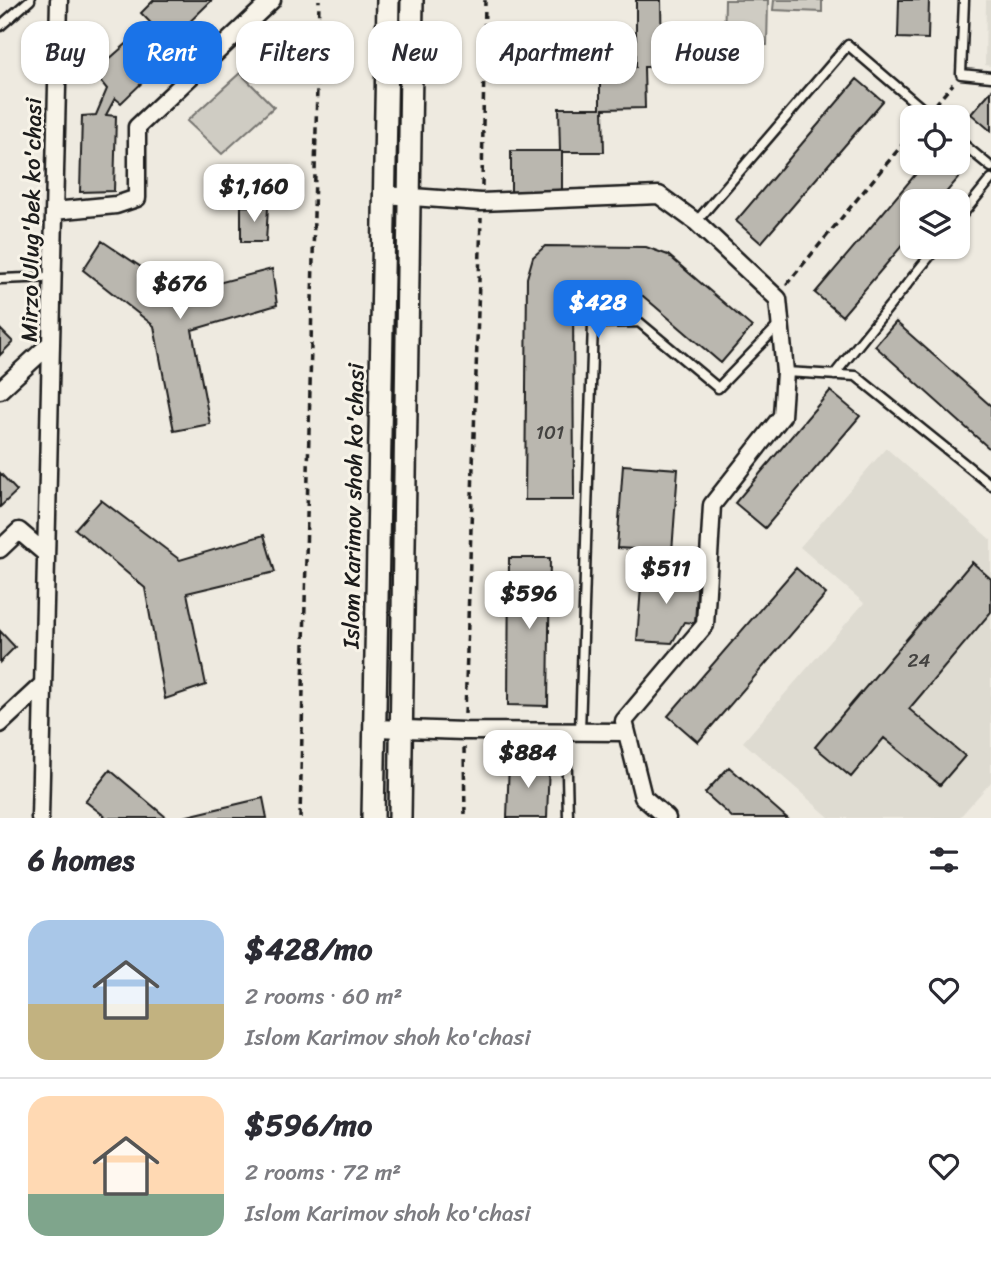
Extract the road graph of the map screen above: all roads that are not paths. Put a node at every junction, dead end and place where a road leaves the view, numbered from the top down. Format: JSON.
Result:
{"nodes":[{"id":1,"x":30,"y":0,"type":"edge"},
{"id":2,"x":59,"y":0,"type":"edge"},
{"id":3,"x":272,"y":0,"type":"edge"},
{"id":4,"x":388,"y":0,"type":"edge"},
{"id":5,"x":412,"y":0,"type":"edge"},
{"id":6,"x":964,"y":0,"type":"edge"},
{"id":7,"x":0,"y":26,"type":"edge"},
{"id":8,"x":991,"y":77,"type":"edge"},
{"id":9,"x":917,"y":105,"type":"edge"},
{"id":10,"x":970,"y":150,"type":"edge"},
{"id":11,"x":991,"y":167,"type":"edge"},
{"id":12,"x":991,"y":179,"type":"edge"},
{"id":13,"x":385,"y":195,"type":"junction"},
{"id":14,"x":410,"y":196,"type":"junction"},
{"id":15,"x":970,"y":205,"type":"edge"},
{"id":16,"x":54,"y":211,"type":"junction"},
{"id":17,"x":696,"y":222,"type":"junction"},
{"id":18,"x":927,"y":259,"type":"edge"},
{"id":19,"x":53,"y":277,"type":"junction"},
{"id":20,"x":0,"y":279,"type":"edge"},
{"id":21,"x":780,"y":324,"type":"junction"},
{"id":22,"x":51,"y":343,"type":"junction"},
{"id":23,"x":785,"y":372,"type":"junction"},
{"id":24,"x":834,"y":374,"type":"junction"},
{"id":25,"x":0,"y":390,"type":"edge"},
{"id":26,"x":991,"y":485,"type":"edge"},
{"id":27,"x":0,"y":549,"type":"edge"},
{"id":28,"x":46,"y":554,"type":"junction"},
{"id":29,"x":43,"y":684,"type":"junction"},
{"id":30,"x":0,"y":724,"type":"edge"},
{"id":31,"x":375,"y":728,"type":"junction"},
{"id":32,"x":402,"y":729,"type":"junction"},
{"id":33,"x":573,"y":732,"type":"junction"},
{"id":34,"x":626,"y":733,"type":"junction"},
{"id":35,"x":40,"y":818,"type":"edge"},
{"id":36,"x":373,"y":818,"type":"edge"},
{"id":37,"x":400,"y":818,"type":"edge"},
{"id":38,"x":568,"y":818,"type":"edge"},
{"id":39,"x":667,"y":818,"type":"edge"}],
"edges":[{"from":1,"to":7,"type":"lane"},
{"from":2,"to":16,"type":"street","name":"Mirzo Ulug'bek ko'chasi"},
{"from":3,"to":16,"type":"street"},
{"from":4,"to":13,"type":"main road","name":"Islom Karimov shoh ko'chasi"},
{"from":5,"to":14,"type":"main road"},
{"from":6,"to":8,"type":"lane"},
{"from":9,"to":17,"type":"lane"},
{"from":10,"to":11,"type":"lane"},
{"from":12,"to":15,"type":"lane"},
{"from":13,"to":14,"type":"street"},
{"from":13,"to":31,"type":"main road","name":"Islom Karimov shoh ko'chasi"},
{"from":14,"to":17,"type":"street"},
{"from":14,"to":32,"type":"main road"},
{"from":16,"to":19,"type":"street","name":"Mirzo Ulug'bek ko'chasi"},
{"from":17,"to":21,"type":"street"},
{"from":18,"to":24,"type":"lane"},
{"from":19,"to":20,"type":"lane"},
{"from":19,"to":22,"type":"street","name":"Mirzo Ulug'bek ko'chasi"},
{"from":21,"to":23,"type":"street"},
{"from":21,"to":33,"type":"lane"},
{"from":22,"to":25,"type":"street"},
{"from":22,"to":28,"type":"street","name":"Mirzo Ulug'bek ko'chasi"},
{"from":23,"to":24,"type":"lane"},
{"from":23,"to":34,"type":"street"},
{"from":24,"to":26,"type":"lane"},
{"from":27,"to":28,"type":"street"},
{"from":28,"to":29,"type":"street","name":"Mirzo Ulug'bek ko'chasi"},
{"from":29,"to":30,"type":"street"},
{"from":29,"to":35,"type":"street","name":"Mirzo Ulug'bek ko'chasi"},
{"from":31,"to":32,"type":"street"},
{"from":31,"to":36,"type":"main road","name":"Islom Karimov shoh ko'chasi"},
{"from":32,"to":33,"type":"street"},
{"from":32,"to":37,"type":"main road"},
{"from":33,"to":34,"type":"street"},
{"from":33,"to":38,"type":"lane"},
{"from":34,"to":39,"type":"street"}]}
